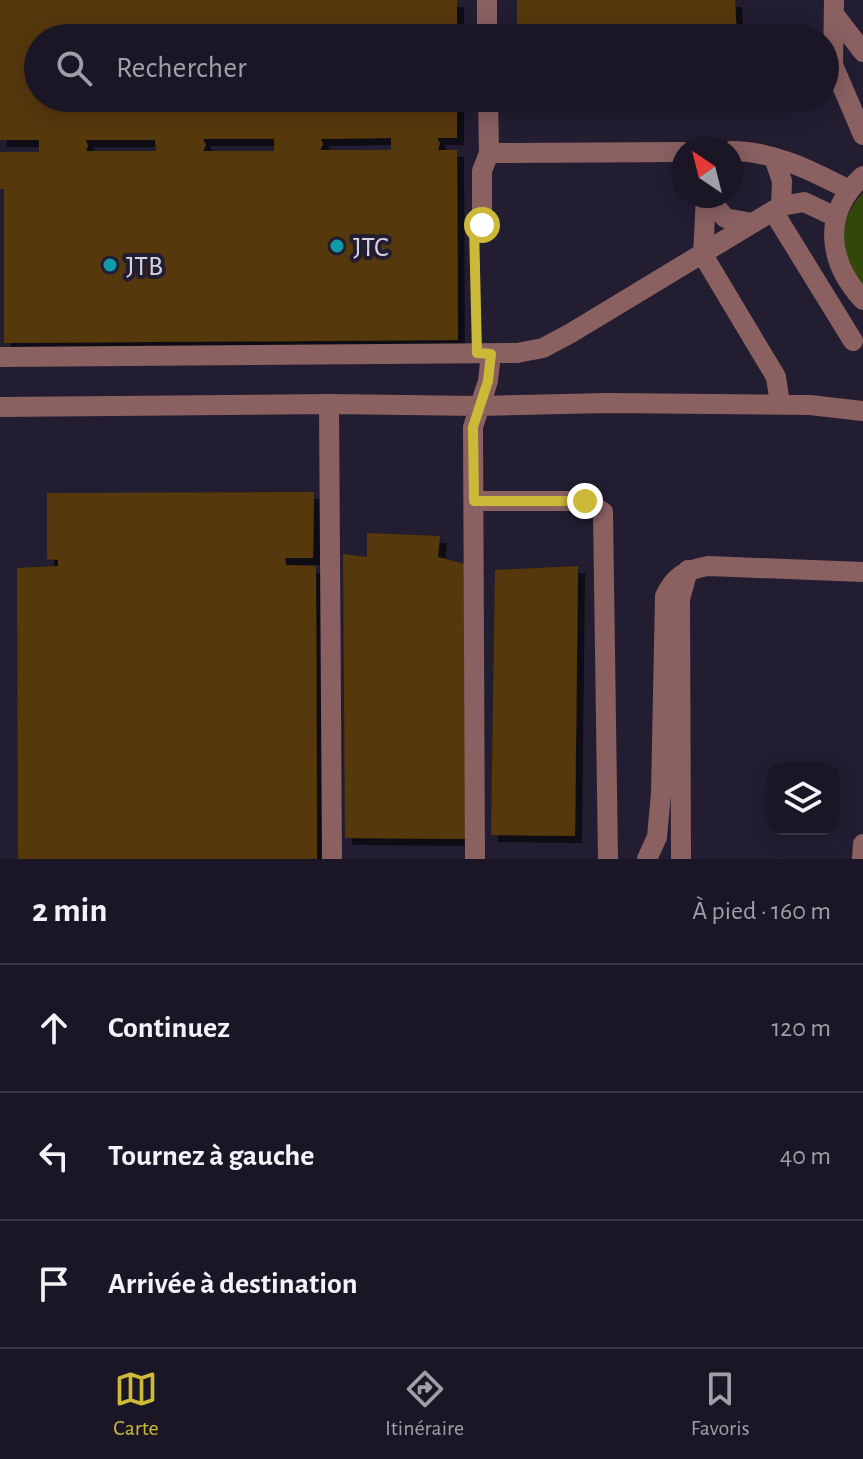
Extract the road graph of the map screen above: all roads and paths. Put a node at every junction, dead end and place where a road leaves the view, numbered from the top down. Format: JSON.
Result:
{"nodes":[{"id":1,"x":487,"y":0,"type":"edge"},
{"id":2,"x":834,"y":7,"type":"edge"},
{"id":3,"x":487,"y":24,"type":"edge"},
{"id":4,"x":863,"y":52,"type":"edge"},
{"id":5,"x":839,"y":79,"type":"edge"},
{"id":6,"x":488,"y":112,"type":"edge"},
{"id":7,"x":863,"y":135,"type":"edge"},
{"id":8,"x":743,"y":151,"type":"edge"},
{"id":9,"x":671,"y":152,"type":"edge"},
{"id":10,"x":489,"y":153,"type":"junction"},
{"id":11,"x":774,"y":158,"type":"junction"},
{"id":12,"x":856,"y":183,"type":"edge"},
{"id":13,"x":706,"y":208,"type":"edge"},
{"id":14,"x":717,"y":208,"type":"edge"},
{"id":15,"x":777,"y":208,"type":"junction"},
{"id":16,"x":836,"y":217,"type":"junction"},
{"id":17,"x":752,"y":223,"type":"junction"},
{"id":18,"x":482,"y":225,"type":"joint"},
{"id":19,"x":703,"y":255,"type":"junction"},
{"id":20,"x":863,"y":300,"type":"edge"},
{"id":21,"x":853,"y":341,"type":"dead end"},
{"id":22,"x":484,"y":354,"type":"junction"},
{"id":23,"x":0,"y":357,"type":"edge"},
{"id":24,"x":329,"y":404,"type":"junction"},
{"id":25,"x":780,"y":404,"type":"junction"},
{"id":26,"x":480,"y":406,"type":"junction"},
{"id":27,"x":0,"y":407,"type":"edge"},
{"id":28,"x":863,"y":411,"type":"edge"},
{"id":29,"x":474,"y":501,"type":"junction"},
{"id":30,"x":688,"y":570,"type":"junction"},
{"id":31,"x":863,"y":572,"type":"edge"},
{"id":32,"x":863,"y":844,"type":"edge"},
{"id":33,"x":332,"y":859,"type":"edge"},
{"id":34,"x":475,"y":859,"type":"edge"},
{"id":35,"x":608,"y":859,"type":"edge"},
{"id":36,"x":647,"y":859,"type":"edge"},
{"id":37,"x":681,"y":859,"type":"edge"},
{"id":38,"x":862,"y":859,"type":"edge"}],
"edges":[{"from":1,"to":3,"type":"lane"},
{"from":2,"to":4,"type":"lane"},
{"from":5,"to":7,"type":"lane"},
{"from":6,"to":10,"type":"lane"},
{"from":8,"to":11,"type":"lane"},
{"from":9,"to":10,"type":"lane"},
{"from":10,"to":18,"type":"lane"},
{"from":11,"to":12,"type":"lane"},
{"from":11,"to":15,"type":"lane"},
{"from":12,"to":16,"type":"lane"},
{"from":13,"to":19,"type":"lane"},
{"from":14,"to":17,"type":"lane"},
{"from":15,"to":16,"type":"lane"},
{"from":15,"to":17,"type":"lane"},
{"from":15,"to":21,"type":"lane"},
{"from":16,"to":20,"type":"lane"},
{"from":17,"to":19,"type":"lane"},
{"from":18,"to":22,"type":"path"},
{"from":19,"to":22,"type":"lane"},
{"from":19,"to":25,"type":"lane"},
{"from":22,"to":23,"type":"lane"},
{"from":22,"to":26,"type":"lane"},
{"from":24,"to":26,"type":"lane"},
{"from":24,"to":27,"type":"lane"},
{"from":24,"to":33,"type":"lane"},
{"from":25,"to":26,"type":"lane"},
{"from":25,"to":28,"type":"lane"},
{"from":26,"to":29,"type":"lane"},
{"from":29,"to":34,"type":"lane"},
{"from":29,"to":35,"type":"lane"},
{"from":30,"to":31,"type":"lane"},
{"from":30,"to":36,"type":"lane"},
{"from":30,"to":37,"type":"lane"},
{"from":32,"to":38,"type":"lane"}]}
